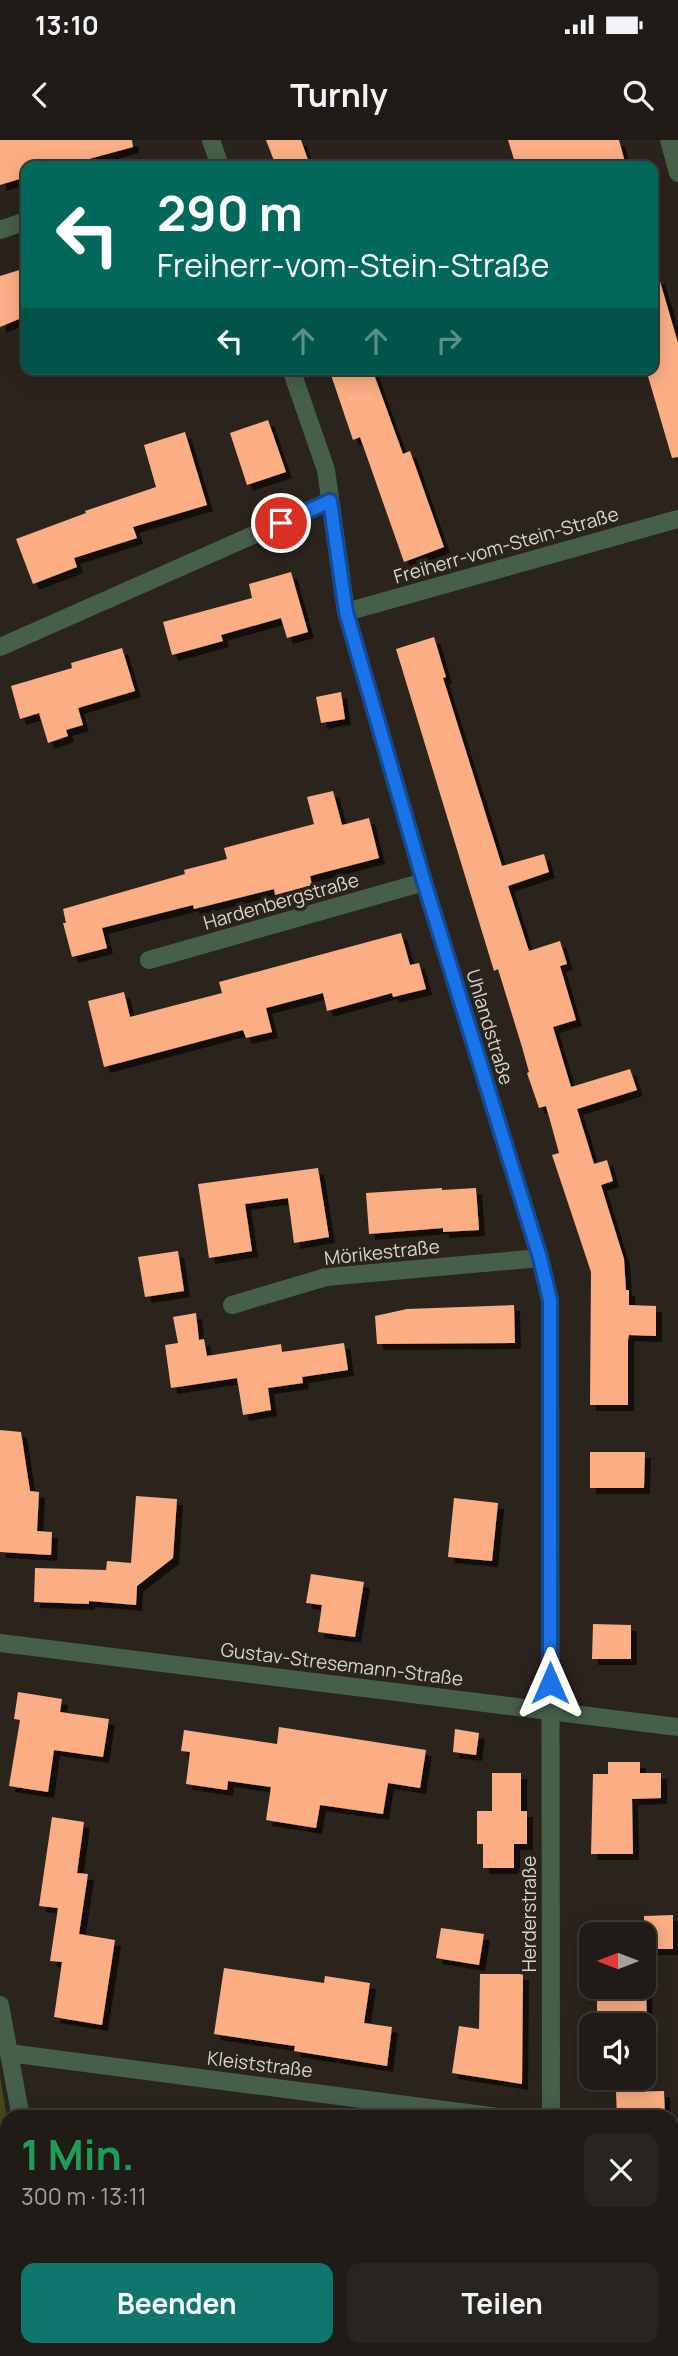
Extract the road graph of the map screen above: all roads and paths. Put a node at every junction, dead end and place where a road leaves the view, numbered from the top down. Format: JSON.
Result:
{"nodes":[{"id":1,"x":211,"y":140,"type":"edge"},
{"id":2,"x":669,"y":140,"type":"edge"},
{"id":3,"x":214,"y":161,"type":"edge"},
{"id":4,"x":678,"y":173,"type":"edge"},
{"id":5,"x":21,"y":223,"type":"edge"},
{"id":6,"x":0,"y":230,"type":"edge"},
{"id":7,"x":293,"y":375,"type":"edge"},
{"id":8,"x":330,"y":501,"type":"junction"},
{"id":9,"x":678,"y":519,"type":"edge"},
{"id":10,"x":346,"y":612,"type":"junction"},
{"id":11,"x":0,"y":647,"type":"edge"},
{"id":12,"x":424,"y":882,"type":"junction"},
{"id":13,"x":149,"y":960,"type":"dead end"},
{"id":14,"x":540,"y":1258,"type":"junction"},
{"id":15,"x":232,"y":1306,"type":"dead end"},
{"id":16,"x":0,"y":1643,"type":"edge"},
{"id":17,"x":550,"y":1711,"type":"junction"},
{"id":18,"x":678,"y":1727,"type":"edge"},
{"id":19,"x":0,"y":2005,"type":"edge"},
{"id":20,"x":9,"y":2053,"type":"junction"},
{"id":21,"x":20,"y":2110,"type":"edge"},
{"id":22,"x":445,"y":2110,"type":"edge"},
{"id":23,"x":551,"y":2110,"type":"edge"}],
"edges":[{"from":1,"to":3,"type":"street"},
{"from":2,"to":4,"type":"street"},
{"from":5,"to":6,"type":"street"},
{"from":7,"to":8,"type":"street","name":"Uhlandstraße"},
{"from":8,"to":10,"type":"street","name":"Uhlandstraße"},
{"from":8,"to":11,"type":"street"},
{"from":9,"to":10,"type":"street","name":"Freiherr-vom-Stein-Straße"},
{"from":10,"to":12,"type":"street","name":"Uhlandstraße"},
{"from":12,"to":13,"type":"street","name":"Hardenbergstraße"},
{"from":12,"to":14,"type":"street","name":"Uhlandstraße"},
{"from":14,"to":15,"type":"street","name":"Mörikestraße"},
{"from":14,"to":17,"type":"street","name":"Uhlandstraße"},
{"from":16,"to":17,"type":"street","name":"Gustav-Stresemann-Straße"},
{"from":17,"to":18,"type":"street","name":"Gustav-Stresemann-Straße"},
{"from":17,"to":23,"type":"street","name":"Herderstraße"},
{"from":19,"to":20,"type":"street"},
{"from":20,"to":21,"type":"street"},
{"from":20,"to":22,"type":"street","name":"Kleiststraße"}]}
